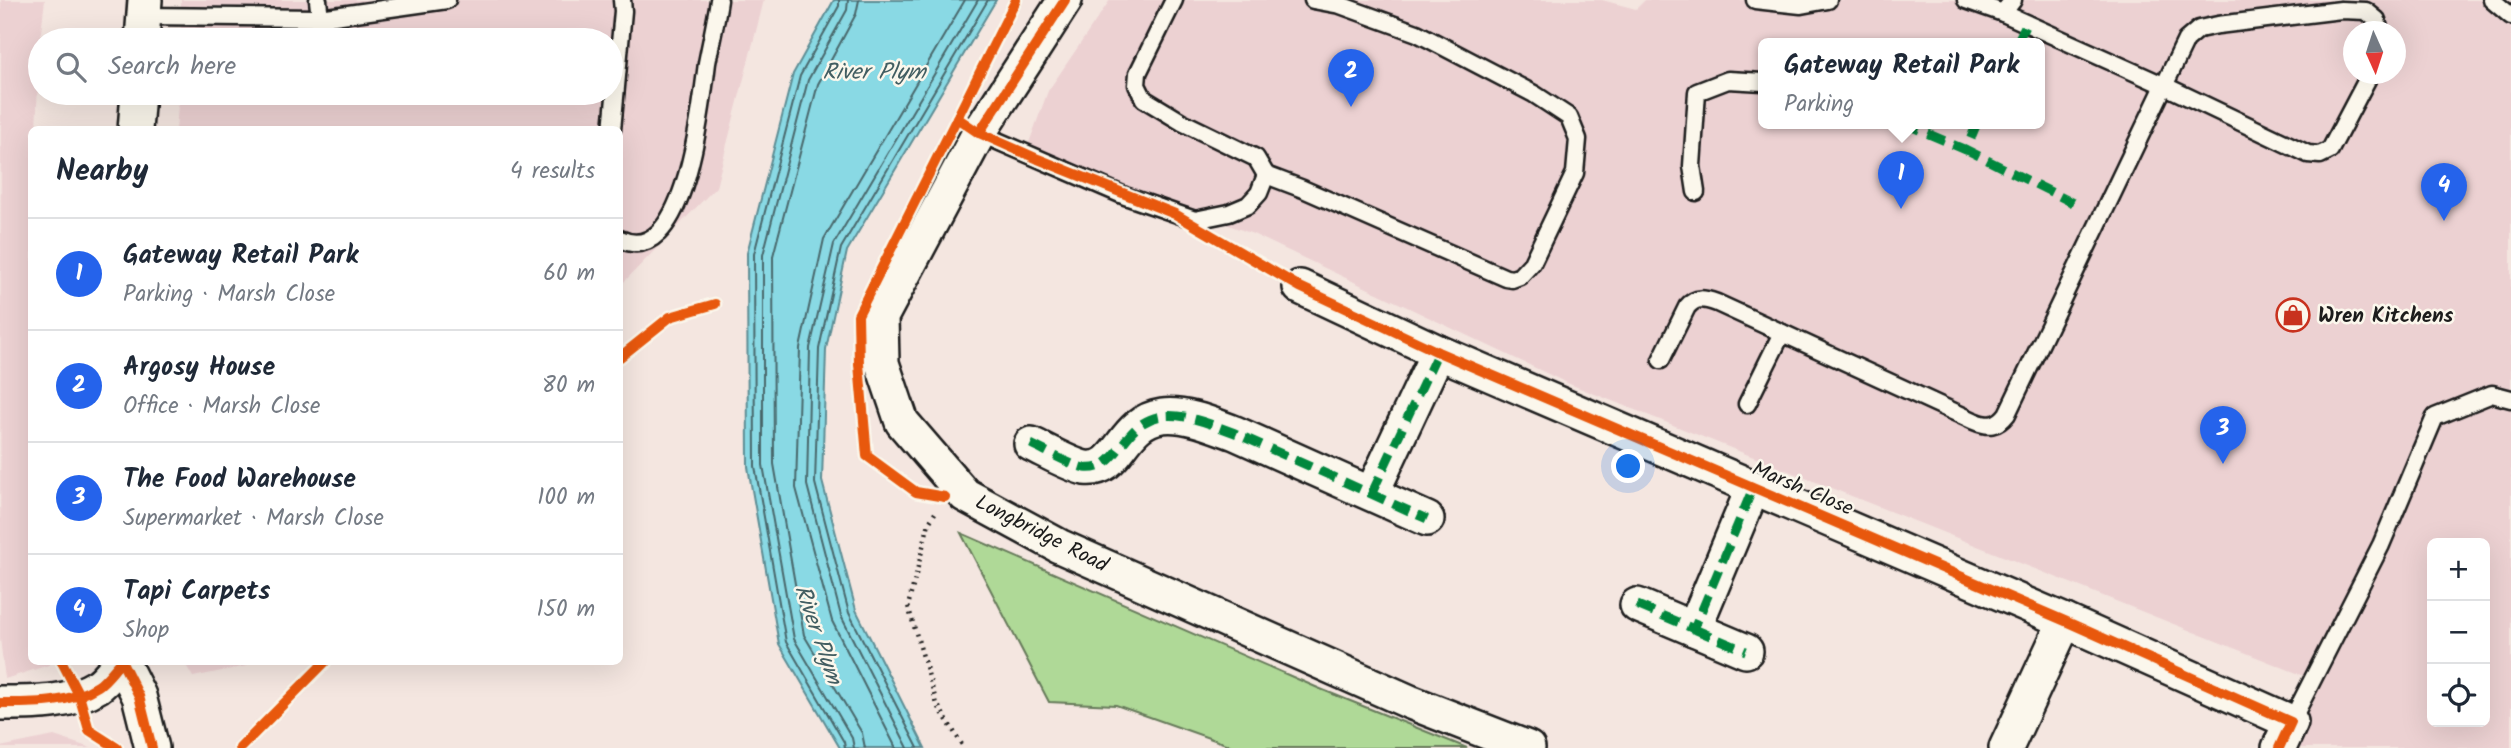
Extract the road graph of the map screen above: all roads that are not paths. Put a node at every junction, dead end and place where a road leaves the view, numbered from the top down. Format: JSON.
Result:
{"nodes":[{"id":1,"x":318,"y":0,"type":"edge"},
{"id":2,"x":447,"y":0,"type":"edge"},
{"id":3,"x":622,"y":0,"type":"edge"},
{"id":4,"x":719,"y":0,"type":"edge"},
{"id":5,"x":1065,"y":0,"type":"edge"},
{"id":6,"x":1174,"y":0,"type":"edge"},
{"id":7,"x":1313,"y":0,"type":"edge"},
{"id":8,"x":1755,"y":0,"type":"edge"},
{"id":9,"x":1828,"y":0,"type":"edge"},
{"id":10,"x":1966,"y":0,"type":"edge"},
{"id":11,"x":2492,"y":0,"type":"edge"},
{"id":12,"x":2008,"y":7,"type":"edge"},
{"id":13,"x":2511,"y":16,"type":"edge"},
{"id":14,"x":320,"y":18,"type":"junction"},
{"id":15,"x":144,"y":19,"type":"edge"},
{"id":16,"x":2377,"y":21,"type":"edge"},
{"id":17,"x":621,"y":28,"type":"edge"},
{"id":18,"x":1758,"y":82,"type":"edge"},
{"id":19,"x":2365,"y":84,"type":"edge"},
{"id":20,"x":2163,"y":85,"type":"junction"},
{"id":21,"x":137,"y":105,"type":"edge"},
{"id":22,"x":614,"y":105,"type":"edge"},
{"id":23,"x":135,"y":126,"type":"edge"},
{"id":24,"x":612,"y":126,"type":"edge"},
{"id":25,"x":979,"y":133,"type":"junction"},
{"id":26,"x":1266,"y":175,"type":"junction"},
{"id":27,"x":1696,"y":192,"type":"dead end"},
{"id":28,"x":623,"y":240,"type":"edge"},
{"id":29,"x":1300,"y":287,"type":"dead end"},
{"id":30,"x":1782,"y":333,"type":"junction"},
{"id":31,"x":1438,"y":352,"type":"junction"},
{"id":32,"x":1661,"y":360,"type":"dead end"},
{"id":33,"x":2511,"y":399,"type":"edge"},
{"id":34,"x":1747,"y":404,"type":"dead end"},
{"id":35,"x":1031,"y":444,"type":"dead end"},
{"id":36,"x":1753,"y":488,"type":"junction"},
{"id":37,"x":1372,"y":493,"type":"junction"},
{"id":38,"x":1427,"y":519,"type":"dead end"},
{"id":39,"x":1637,"y":605,"type":"dead end"},
{"id":40,"x":2066,"y":621,"type":"junction"},
{"id":41,"x":1694,"y":629,"type":"junction"},
{"id":42,"x":1746,"y":652,"type":"dead end"},
{"id":43,"x":118,"y":665,"type":"edge"},
{"id":44,"x":123,"y":665,"type":"edge"},
{"id":45,"x":0,"y":703,"type":"edge"},
{"id":46,"x":2285,"y":735,"type":"edge"},
{"id":47,"x":152,"y":748,"type":"edge"},
{"id":48,"x":1528,"y":748,"type":"edge"},
{"id":49,"x":2006,"y":748,"type":"edge"}],
"edges":[{"from":1,"to":14,"type":"lane"},
{"from":2,"to":14,"type":"lane"},
{"from":3,"to":17,"type":"lane"},
{"from":4,"to":28,"type":"lane"},
{"from":5,"to":25,"type":"street","name":"Longbridge Road"},
{"from":6,"to":26,"type":"lane"},
{"from":7,"to":26,"type":"lane"},
{"from":8,"to":9,"type":"lane"},
{"from":10,"to":12,"type":"lane"},
{"from":11,"to":13,"type":"lane"},
{"from":12,"to":20,"type":"lane"},
{"from":14,"to":15,"type":"lane"},
{"from":16,"to":20,"type":"lane"},
{"from":18,"to":27,"type":"lane"},
{"from":19,"to":20,"type":"lane"},
{"from":20,"to":30,"type":"lane"},
{"from":21,"to":23,"type":"street"},
{"from":22,"to":24,"type":"lane"},
{"from":25,"to":26,"type":"lane"},
{"from":25,"to":48,"type":"street","name":"Longbridge Road"},
{"from":29,"to":31,"type":"street","name":"Marsh Close"},
{"from":30,"to":32,"type":"lane"},
{"from":30,"to":34,"type":"lane"},
{"from":31,"to":36,"type":"street","name":"Marsh Close"},
{"from":31,"to":37,"type":"street"},
{"from":33,"to":46,"type":"lane"},
{"from":35,"to":37,"type":"street"},
{"from":36,"to":40,"type":"street","name":"Marsh Close"},
{"from":36,"to":41,"type":"street","name":"Marsh Close"},
{"from":37,"to":38,"type":"street"},
{"from":39,"to":41,"type":"street"},
{"from":40,"to":46,"type":"street","name":"Marsh Close"},
{"from":40,"to":49,"type":"street"},
{"from":41,"to":42,"type":"street"},
{"from":43,"to":45,"type":"street"},
{"from":44,"to":47,"type":"street"}]}
